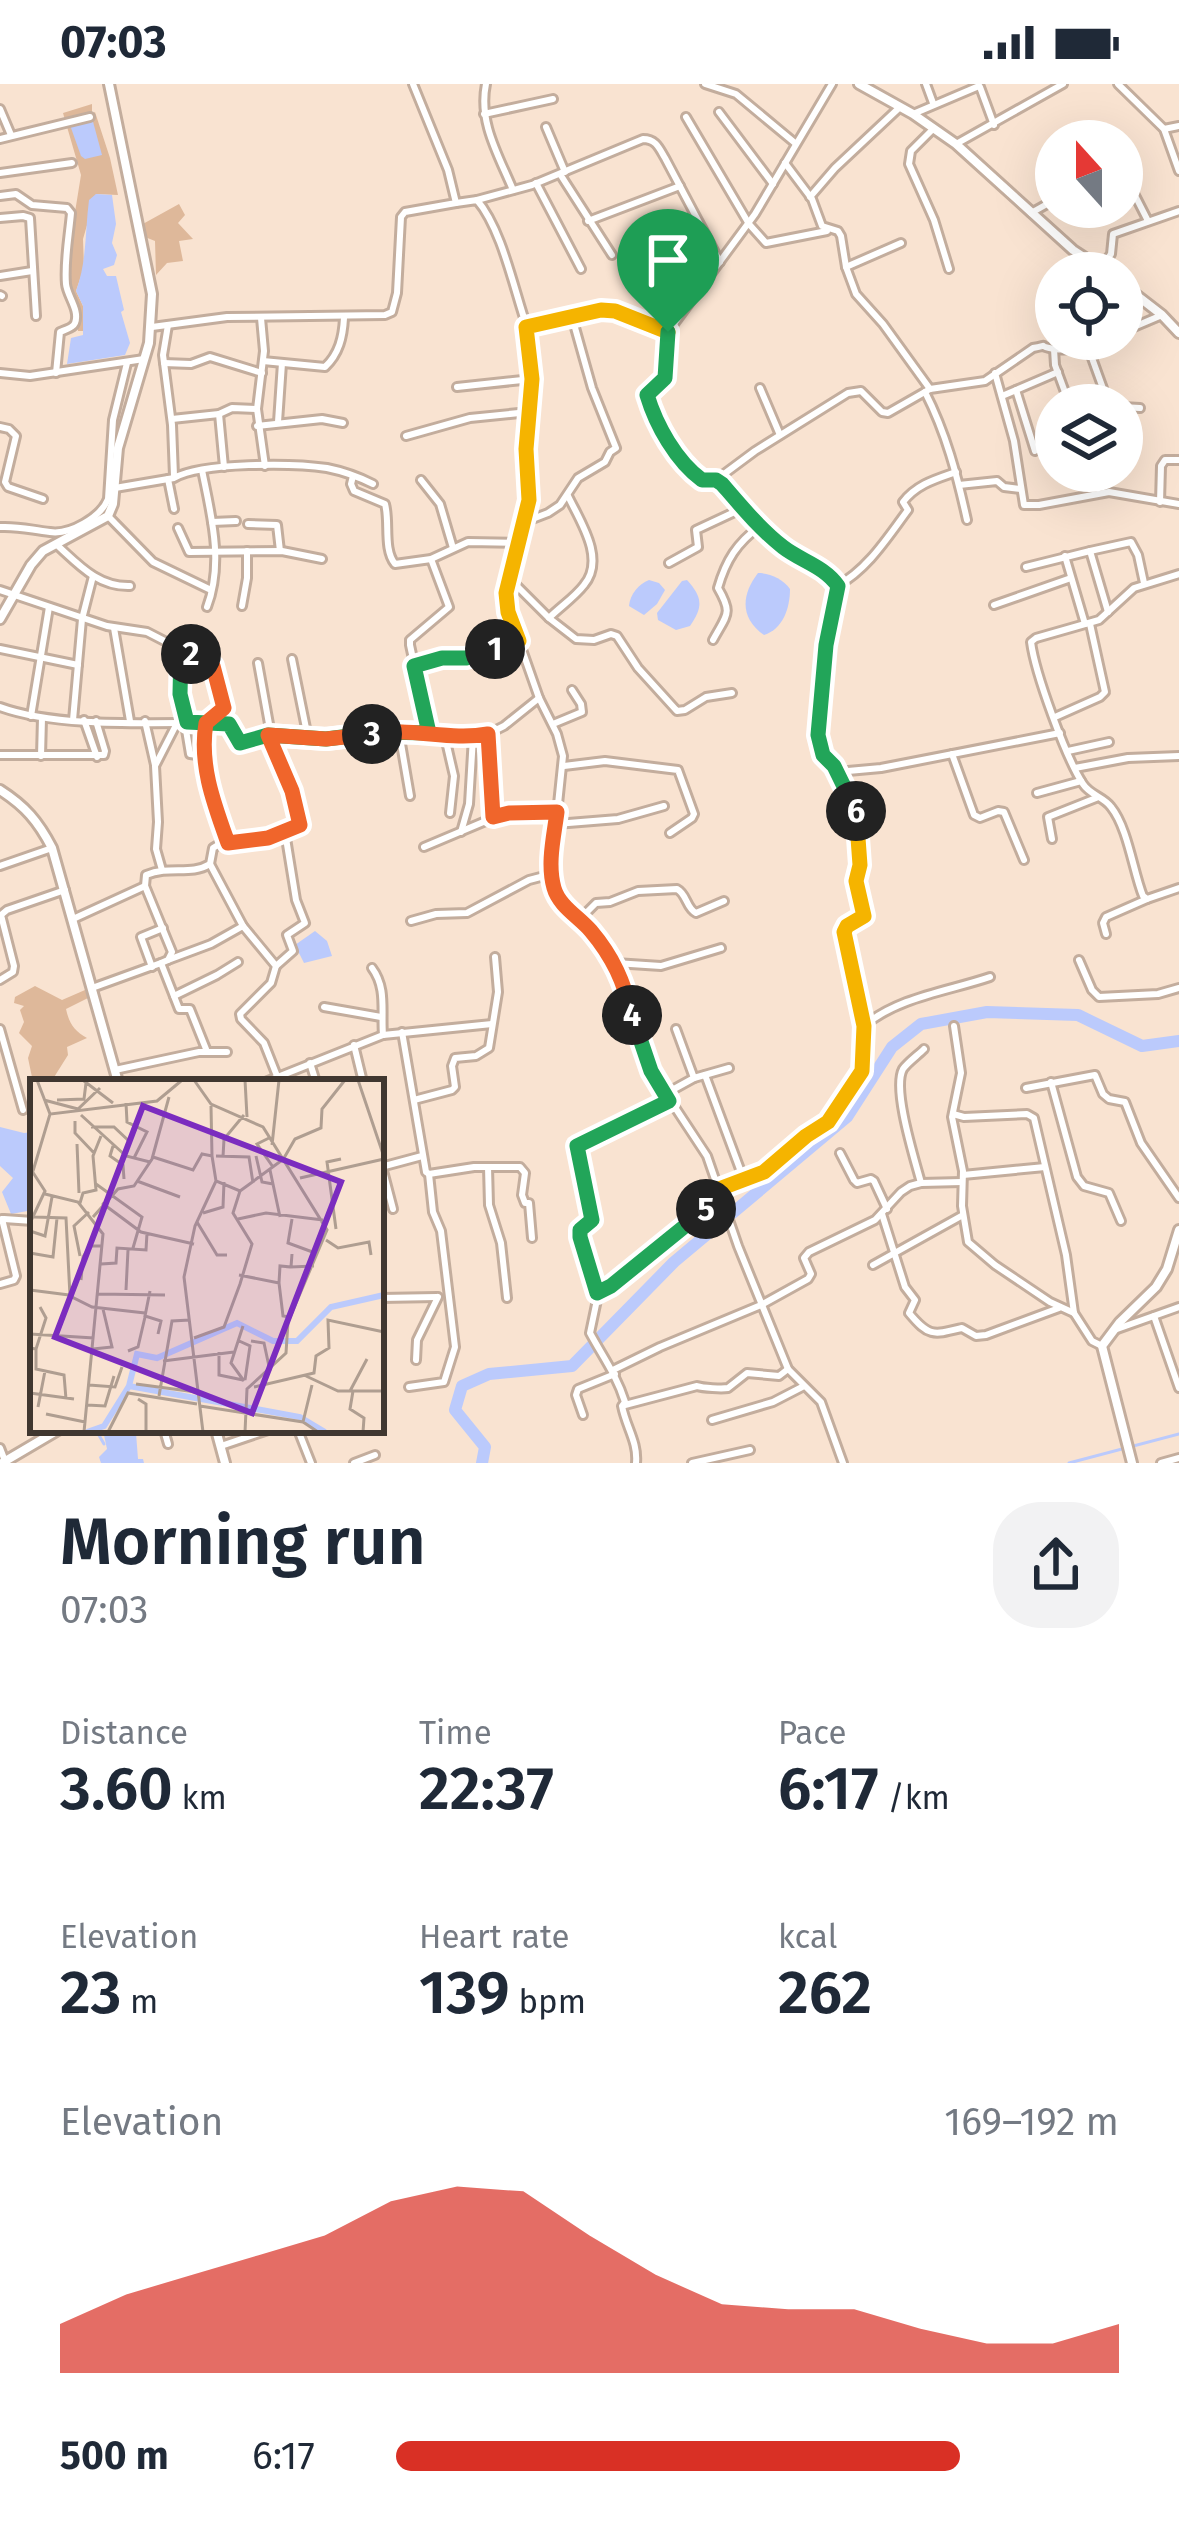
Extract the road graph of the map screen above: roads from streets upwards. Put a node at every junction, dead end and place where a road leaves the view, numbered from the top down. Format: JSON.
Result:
{"nodes":[{"id":1,"x":109,"y":84,"type":"edge"},
{"id":2,"x":413,"y":84,"type":"edge"},
{"id":3,"x":486,"y":84,"type":"edge"},
{"id":4,"x":705,"y":84,"type":"edge"},
{"id":5,"x":832,"y":84,"type":"edge"},
{"id":6,"x":860,"y":84,"type":"edge"},
{"id":7,"x":926,"y":84,"type":"edge"},
{"id":8,"x":1042,"y":84,"type":"edge"},
{"id":9,"x":1063,"y":84,"type":"edge"},
{"id":10,"x":1118,"y":84,"type":"edge"},
{"id":11,"x":979,"y":85,"type":"edge"},
{"id":12,"x":1047,"y":94,"type":"junction"},
{"id":13,"x":553,"y":99,"type":"dead end"},
{"id":14,"x":934,"y":105,"type":"junction"},
{"id":15,"x":899,"y":107,"type":"junction"},
{"id":16,"x":0,"y":109,"type":"edge"},
{"id":17,"x":719,"y":112,"type":"dead end"},
{"id":18,"x":484,"y":114,"type":"junction"},
{"id":19,"x":913,"y":114,"type":"junction"},
{"id":20,"x":90,"y":117,"type":"dead end"},
{"id":21,"x":686,"y":118,"type":"dead end"},
{"id":22,"x":994,"y":124,"type":"junction"},
{"id":23,"x":1179,"y":126,"type":"edge"},
{"id":24,"x":546,"y":127,"type":"dead end"},
{"id":25,"x":934,"y":128,"type":"junction"},
{"id":26,"x":1164,"y":129,"type":"junction"},
{"id":27,"x":11,"y":135,"type":"junction"},
{"id":28,"x":0,"y":139,"type":"edge"},
{"id":29,"x":795,"y":143,"type":"junction"},
{"id":30,"x":956,"y":144,"type":"junction"},
{"id":31,"x":71,"y":163,"type":"dead end"},
{"id":32,"x":785,"y":163,"type":"junction"},
{"id":33,"x":1179,"y":171,"type":"edge"},
{"id":34,"x":0,"y":172,"type":"edge"},
{"id":35,"x":562,"y":173,"type":"junction"},
{"id":36,"x":536,"y":183,"type":"junction"},
{"id":37,"x":773,"y":184,"type":"junction"},
{"id":38,"x":680,"y":186,"type":"junction"},
{"id":39,"x":513,"y":190,"type":"junction"},
{"id":40,"x":0,"y":196,"type":"edge"},
{"id":41,"x":810,"y":197,"type":"junction"},
{"id":42,"x":477,"y":200,"type":"junction"},
{"id":43,"x":456,"y":203,"type":"junction"},
{"id":44,"x":1035,"y":211,"type":"edge"},
{"id":45,"x":1143,"y":211,"type":"edge"},
{"id":46,"x":1179,"y":211,"type":"edge"},
{"id":47,"x":1031,"y":213,"type":"junction"},
{"id":48,"x":0,"y":218,"type":"edge"},
{"id":49,"x":588,"y":221,"type":"junction"},
{"id":50,"x":1148,"y":221,"type":"junction"},
{"id":51,"x":748,"y":224,"type":"junction"},
{"id":52,"x":832,"y":230,"type":"junction"},
{"id":53,"x":901,"y":243,"type":"dead end"},
{"id":54,"x":1076,"y":252,"type":"edge"},
{"id":55,"x":1111,"y":252,"type":"edge"},
{"id":56,"x":612,"y":255,"type":"dead end"},
{"id":57,"x":721,"y":263,"type":"junction"},
{"id":58,"x":846,"y":267,"type":"junction"},
{"id":59,"x":580,"y":268,"type":"dead end"},
{"id":60,"x":950,"y":268,"type":"dead end"},
{"id":61,"x":34,"y":271,"type":"junction"},
{"id":62,"x":0,"y":276,"type":"edge"},
{"id":63,"x":1143,"y":300,"type":"edge"},
{"id":64,"x":1162,"y":315,"type":"junction"},
{"id":65,"x":36,"y":316,"type":"dead end"},
{"id":66,"x":344,"y":317,"type":"junction"},
{"id":67,"x":572,"y":317,"type":"junction"},
{"id":68,"x":261,"y":318,"type":"junction"},
{"id":69,"x":1143,"y":323,"type":"edge"},
{"id":70,"x":168,"y":325,"type":"junction"},
{"id":71,"x":152,"y":327,"type":"junction"},
{"id":72,"x":526,"y":327,"type":"junction"},
{"id":73,"x":668,"y":332,"type":"junction"},
{"id":74,"x":1179,"y":333,"type":"edge"},
{"id":75,"x":1035,"y":347,"type":"edge"},
{"id":76,"x":146,"y":358,"type":"junction"},
{"id":77,"x":1056,"y":360,"type":"edge"},
{"id":78,"x":263,"y":361,"type":"junction"},
{"id":79,"x":127,"y":363,"type":"junction"},
{"id":80,"x":164,"y":363,"type":"junction"},
{"id":81,"x":282,"y":363,"type":"junction"},
{"id":82,"x":1058,"y":372,"type":"junction"},
{"id":83,"x":0,"y":373,"type":"edge"},
{"id":84,"x":56,"y":373,"type":"junction"},
{"id":85,"x":262,"y":373,"type":"junction"},
{"id":86,"x":995,"y":373,"type":"junction"},
{"id":87,"x":532,"y":379,"type":"junction"},
{"id":88,"x":1062,"y":384,"type":"edge"},
{"id":89,"x":457,"y":387,"type":"dead end"},
{"id":90,"x":760,"y":388,"type":"dead end"},
{"id":91,"x":927,"y":390,"type":"junction"},
{"id":92,"x":1016,"y":390,"type":"junction"},
{"id":93,"x":1002,"y":395,"type":"junction"},
{"id":94,"x":257,"y":410,"type":"junction"},
{"id":95,"x":529,"y":412,"type":"junction"},
{"id":96,"x":219,"y":414,"type":"junction"},
{"id":97,"x":172,"y":419,"type":"junction"},
{"id":98,"x":278,"y":422,"type":"junction"},
{"id":99,"x":343,"y":423,"type":"dead end"},
{"id":100,"x":257,"y":426,"type":"junction"},
{"id":101,"x":0,"y":427,"type":"edge"},
{"id":102,"x":780,"y":435,"type":"junction"},
{"id":103,"x":406,"y":436,"type":"dead end"},
{"id":104,"x":1035,"y":451,"type":"dead end"},
{"id":105,"x":1179,"y":460,"type":"edge"},
{"id":106,"x":265,"y":466,"type":"junction"},
{"id":107,"x":224,"y":467,"type":"junction"},
{"id":108,"x":202,"y":470,"type":"junction"},
{"id":109,"x":956,"y":472,"type":"junction"},
{"id":110,"x":353,"y":476,"type":"junction"},
{"id":111,"x":171,"y":478,"type":"junction"},
{"id":112,"x":421,"y":480,"type":"dead end"},
{"id":113,"x":716,"y":480,"type":"junction"},
{"id":114,"x":373,"y":484,"type":"dead end"},
{"id":115,"x":959,"y":485,"type":"junction"},
{"id":116,"x":115,"y":488,"type":"junction"},
{"id":117,"x":1021,"y":489,"type":"junction"},
{"id":118,"x":568,"y":496,"type":"junction"},
{"id":119,"x":43,"y":499,"type":"dead end"},
{"id":120,"x":1160,"y":502,"type":"junction"},
{"id":121,"x":1179,"y":504,"type":"edge"},
{"id":122,"x":743,"y":508,"type":"junction"},
{"id":123,"x":174,"y":509,"type":"dead end"},
{"id":124,"x":108,"y":516,"type":"junction"},
{"id":125,"x":967,"y":520,"type":"dead end"},
{"id":126,"x":236,"y":521,"type":"dead end"},
{"id":127,"x":212,"y":522,"type":"junction"},
{"id":128,"x":522,"y":523,"type":"junction"},
{"id":129,"x":248,"y":524,"type":"dead end"},
{"id":130,"x":760,"y":526,"type":"junction"},
{"id":131,"x":0,"y":527,"type":"edge"},
{"id":132,"x":178,"y":528,"type":"dead end"},
{"id":133,"x":54,"y":543,"type":"junction"},
{"id":134,"x":518,"y":543,"type":"junction"},
{"id":135,"x":453,"y":548,"type":"junction"},
{"id":136,"x":216,"y":551,"type":"junction"},
{"id":137,"x":247,"y":551,"type":"junction"},
{"id":138,"x":280,"y":551,"type":"junction"},
{"id":139,"x":1090,"y":551,"type":"junction"},
{"id":140,"x":1065,"y":556,"type":"junction"},
{"id":141,"x":431,"y":559,"type":"junction"},
{"id":142,"x":322,"y":560,"type":"dead end"},
{"id":143,"x":669,"y":563,"type":"dead end"},
{"id":144,"x":1026,"y":567,"type":"dead end"},
{"id":145,"x":1179,"y":574,"type":"edge"},
{"id":146,"x":93,"y":576,"type":"junction"},
{"id":147,"x":508,"y":577,"type":"junction"},
{"id":148,"x":1071,"y":578,"type":"junction"},
{"id":149,"x":1144,"y":583,"type":"junction"},
{"id":150,"x":130,"y":586,"type":"dead end"},
{"id":151,"x":838,"y":586,"type":"junction"},
{"id":152,"x":0,"y":590,"type":"edge"},
{"id":153,"x":212,"y":590,"type":"junction"},
{"id":154,"x":14,"y":593,"type":"junction"},
{"id":155,"x":50,"y":605,"type":"junction"},
{"id":156,"x":242,"y":605,"type":"dead end"},
{"id":157,"x":994,"y":605,"type":"dead end"},
{"id":158,"x":207,"y":607,"type":"dead end"},
{"id":159,"x":1108,"y":612,"type":"junction"},
{"id":160,"x":549,"y":618,"type":"junction"},
{"id":161,"x":82,"y":619,"type":"junction"},
{"id":162,"x":0,"y":620,"type":"edge"},
{"id":163,"x":1088,"y":624,"type":"junction"},
{"id":164,"x":115,"y":628,"type":"junction"},
{"id":165,"x":713,"y":640,"type":"dead end"},
{"id":166,"x":519,"y":641,"type":"junction"},
{"id":167,"x":0,"y":649,"type":"edge"},
{"id":168,"x":181,"y":650,"type":"junction"},
{"id":169,"x":41,"y":658,"type":"junction"},
{"id":170,"x":292,"y":659,"type":"dead end"},
{"id":171,"x":258,"y":663,"type":"dead end"},
{"id":172,"x":78,"y":665,"type":"junction"},
{"id":173,"x":414,"y":666,"type":"junction"},
{"id":174,"x":572,"y":690,"type":"dead end"},
{"id":175,"x":732,"y":693,"type":"dead end"},
{"id":176,"x":539,"y":698,"type":"junction"},
{"id":177,"x":224,"y":701,"type":"junction"},
{"id":178,"x":0,"y":707,"type":"edge"},
{"id":179,"x":32,"y":716,"type":"junction"},
{"id":180,"x":1055,"y":717,"type":"junction"},
{"id":181,"x":42,"y":718,"type":"junction"},
{"id":182,"x":73,"y":720,"type":"junction"},
{"id":183,"x":85,"y":720,"type":"junction"},
{"id":184,"x":96,"y":721,"type":"junction"},
{"id":185,"x":130,"y":721,"type":"junction"},
{"id":186,"x":145,"y":722,"type":"junction"},
{"id":187,"x":182,"y":722,"type":"junction"},
{"id":188,"x":206,"y":723,"type":"junction"},
{"id":189,"x":553,"y":724,"type":"junction"},
{"id":190,"x":232,"y":728,"type":"junction"},
{"id":191,"x":399,"y":732,"type":"junction"},
{"id":192,"x":429,"y":733,"type":"junction"},
{"id":193,"x":1060,"y":733,"type":"junction"},
{"id":194,"x":488,"y":734,"type":"junction"},
{"id":195,"x":270,"y":735,"type":"junction"},
{"id":196,"x":445,"y":737,"type":"junction"},
{"id":197,"x":472,"y":737,"type":"junction"},
{"id":198,"x":308,"y":738,"type":"junction"},
{"id":199,"x":1109,"y":742,"type":"dead end"},
{"id":200,"x":1068,"y":752,"type":"junction"},
{"id":201,"x":952,"y":754,"type":"junction"},
{"id":202,"x":0,"y":755,"type":"edge"},
{"id":203,"x":204,"y":756,"type":"junction"},
{"id":204,"x":1179,"y":756,"type":"edge"},
{"id":205,"x":41,"y":757,"type":"junction"},
{"id":206,"x":97,"y":757,"type":"junction"},
{"id":207,"x":155,"y":766,"type":"junction"},
{"id":208,"x":564,"y":766,"type":"junction"},
{"id":209,"x":1075,"y":768,"type":"junction"},
{"id":210,"x":837,"y":772,"type":"junction"},
{"id":211,"x":1081,"y":781,"type":"junction"},
{"id":212,"x":0,"y":790,"type":"edge"},
{"id":213,"x":1037,"y":794,"type":"dead end"},
{"id":214,"x":410,"y":796,"type":"dead end"},
{"id":215,"x":1097,"y":798,"type":"junction"},
{"id":216,"x":664,"y":806,"type":"dead end"},
{"id":217,"x":557,"y":812,"type":"junction"},
{"id":218,"x":450,"y":813,"type":"dead end"},
{"id":219,"x":493,"y":817,"type":"junction"},
{"id":220,"x":556,"y":824,"type":"junction"},
{"id":221,"x":285,"y":832,"type":"junction"},
{"id":222,"x":461,"y":832,"type":"junction"},
{"id":223,"x":670,"y":833,"type":"dead end"},
{"id":224,"x":1052,"y":838,"type":"dead end"},
{"id":225,"x":228,"y":843,"type":"junction"},
{"id":226,"x":424,"y":847,"type":"dead end"},
{"id":227,"x":52,"y":848,"type":"junction"},
{"id":228,"x":1024,"y":860,"type":"dead end"},
{"id":229,"x":210,"y":864,"type":"junction"},
{"id":230,"x":0,"y":866,"type":"edge"},
{"id":231,"x":162,"y":870,"type":"junction"},
{"id":232,"x":552,"y":874,"type":"junction"},
{"id":233,"x":145,"y":886,"type":"junction"},
{"id":234,"x":1179,"y":888,"type":"edge"},
{"id":235,"x":65,"y":890,"type":"junction"},
{"id":236,"x":1147,"y":899,"type":"junction"},
{"id":237,"x":724,"y":901,"type":"dead end"},
{"id":238,"x":73,"y":919,"type":"junction"},
{"id":239,"x":580,"y":919,"type":"junction"},
{"id":240,"x":411,"y":921,"type":"dead end"},
{"id":241,"x":243,"y":926,"type":"junction"},
{"id":242,"x":163,"y":928,"type":"junction"},
{"id":243,"x":1106,"y":934,"type":"dead end"},
{"id":244,"x":722,"y":948,"type":"dead end"},
{"id":245,"x":495,"y":957,"type":"dead end"},
{"id":246,"x":1079,"y":960,"type":"dead end"},
{"id":247,"x":238,"y":962,"type":"dead end"},
{"id":248,"x":615,"y":963,"type":"junction"},
{"id":249,"x":160,"y":964,"type":"junction"},
{"id":250,"x":276,"y":966,"type":"junction"},
{"id":251,"x":372,"y":968,"type":"dead end"},
{"id":252,"x":990,"y":977,"type":"dead end"},
{"id":253,"x":0,"y":980,"type":"edge"},
{"id":254,"x":92,"y":988,"type":"junction"},
{"id":255,"x":1179,"y":988,"type":"edge"},
{"id":256,"x":174,"y":996,"type":"junction"},
{"id":257,"x":324,"y":1006,"type":"dead end"},
{"id":258,"x":381,"y":1018,"type":"junction"},
{"id":259,"x":492,"y":1024,"type":"junction"},
{"id":260,"x":864,"y":1026,"type":"junction"},
{"id":261,"x":954,"y":1027,"type":"dead end"},
{"id":262,"x":676,"y":1028,"type":"dead end"},
{"id":263,"x":0,"y":1029,"type":"edge"},
{"id":264,"x":402,"y":1032,"type":"junction"},
{"id":265,"x":383,"y":1035,"type":"junction"},
{"id":266,"x":354,"y":1045,"type":"junction"},
{"id":267,"x":925,"y":1048,"type":"dead end"},
{"id":268,"x":206,"y":1050,"type":"junction"},
{"id":269,"x":227,"y":1052,"type":"dead end"},
{"id":270,"x":310,"y":1063,"type":"junction"},
{"id":271,"x":729,"y":1068,"type":"dead end"},
{"id":272,"x":115,"y":1070,"type":"junction"},
{"id":273,"x":705,"y":1075,"type":"junction"},
{"id":274,"x":277,"y":1076,"type":"junction"},
{"id":275,"x":694,"y":1078,"type":"junction"},
{"id":276,"x":117,"y":1079,"type":"edge"},
{"id":277,"x":271,"y":1079,"type":"edge"},
{"id":278,"x":315,"y":1079,"type":"edge"},
{"id":279,"x":362,"y":1079,"type":"edge"},
{"id":280,"x":1051,"y":1082,"type":"junction"},
{"id":281,"x":1026,"y":1088,"type":"dead end"},
{"id":282,"x":667,"y":1097,"type":"junction"},
{"id":283,"x":413,"y":1100,"type":"junction"},
{"id":284,"x":23,"y":1110,"type":"dead end"},
{"id":285,"x":952,"y":1114,"type":"junction"},
{"id":286,"x":840,"y":1153,"type":"dead end"},
{"id":287,"x":422,"y":1156,"type":"junction"},
{"id":288,"x":384,"y":1164,"type":"edge"},
{"id":289,"x":488,"y":1167,"type":"junction"},
{"id":290,"x":1045,"y":1167,"type":"junction"},
{"id":291,"x":429,"y":1174,"type":"junction"},
{"id":292,"x":384,"y":1176,"type":"edge"},
{"id":293,"x":962,"y":1178,"type":"junction"},
{"id":294,"x":744,"y":1180,"type":"junction"},
{"id":295,"x":921,"y":1183,"type":"junction"},
{"id":296,"x":721,"y":1196,"type":"junction"},
{"id":297,"x":1179,"y":1198,"type":"edge"},
{"id":298,"x":393,"y":1209,"type":"dead end"},
{"id":299,"x":884,"y":1211,"type":"junction"},
{"id":300,"x":963,"y":1215,"type":"junction"},
{"id":301,"x":1,"y":1219,"type":"edge"},
{"id":302,"x":1121,"y":1221,"type":"dead end"},
{"id":303,"x":1179,"y":1230,"type":"edge"},
{"id":304,"x":532,"y":1238,"type":"dead end"},
{"id":305,"x":893,"y":1253,"type":"junction"},
{"id":306,"x":873,"y":1265,"type":"dead end"},
{"id":307,"x":0,"y":1284,"type":"edge"},
{"id":308,"x":597,"y":1293,"type":"junction"},
{"id":309,"x":443,"y":1297,"type":"junction"},
{"id":310,"x":384,"y":1298,"type":"edge"},
{"id":311,"x":507,"y":1298,"type":"dead end"},
{"id":312,"x":761,"y":1304,"type":"junction"},
{"id":313,"x":1062,"y":1307,"type":"junction"},
{"id":314,"x":1178,"y":1308,"type":"edge"},
{"id":315,"x":1074,"y":1313,"type":"junction"},
{"id":316,"x":1154,"y":1316,"type":"junction"},
{"id":317,"x":1179,"y":1318,"type":"edge"},
{"id":318,"x":1114,"y":1330,"type":"junction"},
{"id":319,"x":1102,"y":1346,"type":"junction"},
{"id":320,"x":416,"y":1360,"type":"dead end"},
{"id":321,"x":788,"y":1369,"type":"junction"},
{"id":322,"x":615,"y":1372,"type":"junction"},
{"id":323,"x":804,"y":1386,"type":"junction"},
{"id":324,"x":409,"y":1387,"type":"dead end"},
{"id":325,"x":1179,"y":1388,"type":"edge"},
{"id":326,"x":622,"y":1406,"type":"junction"},
{"id":327,"x":584,"y":1415,"type":"dead end"},
{"id":328,"x":712,"y":1420,"type":"dead end"},
{"id":329,"x":53,"y":1433,"type":"edge"},
{"id":330,"x":165,"y":1433,"type":"edge"},
{"id":331,"x":217,"y":1433,"type":"edge"},
{"id":332,"x":259,"y":1433,"type":"edge"},
{"id":333,"x":299,"y":1433,"type":"edge"},
{"id":334,"x":168,"y":1444,"type":"dead end"},
{"id":335,"x":221,"y":1446,"type":"junction"},
{"id":336,"x":0,"y":1448,"type":"edge"},
{"id":337,"x":750,"y":1450,"type":"dead end"},
{"id":338,"x":375,"y":1455,"type":"dead end"},
{"id":339,"x":1179,"y":1458,"type":"edge"},
{"id":340,"x":3,"y":1462,"type":"edge"},
{"id":341,"x":357,"y":1462,"type":"edge"},
{"id":342,"x":225,"y":1463,"type":"edge"},
{"id":343,"x":311,"y":1463,"type":"edge"},
{"id":344,"x":636,"y":1463,"type":"edge"},
{"id":345,"x":692,"y":1463,"type":"edge"},
{"id":346,"x":843,"y":1463,"type":"edge"},
{"id":347,"x":1132,"y":1463,"type":"edge"},
{"id":348,"x":1161,"y":1463,"type":"edge"}],
"edges":[{"from":1,"to":71,"type":"street"},
{"from":2,"to":43,"type":"street"},
{"from":3,"to":18,"type":"street"},
{"from":4,"to":29,"type":"street"},
{"from":5,"to":29,"type":"street"},
{"from":6,"to":15,"type":"street"},
{"from":7,"to":14,"type":"street"},
{"from":8,"to":12,"type":"street"},
{"from":9,"to":12,"type":"street"},
{"from":10,"to":26,"type":"street"},
{"from":11,"to":14,"type":"street"},
{"from":11,"to":22,"type":"street"},
{"from":12,"to":22,"type":"street"},
{"from":13,"to":18,"type":"street"},
{"from":14,"to":19,"type":"street"},
{"from":15,"to":19,"type":"street"},
{"from":15,"to":41,"type":"street"},
{"from":16,"to":27,"type":"street"},
{"from":17,"to":37,"type":"street"},
{"from":18,"to":39,"type":"street"},
{"from":19,"to":25,"type":"street"},
{"from":20,"to":27,"type":"street"},
{"from":21,"to":51,"type":"street"},
{"from":22,"to":30,"type":"street"},
{"from":23,"to":26,"type":"street"},
{"from":24,"to":35,"type":"street"},
{"from":25,"to":30,"type":"street"},
{"from":25,"to":60,"type":"street"},
{"from":26,"to":33,"type":"street"},
{"from":27,"to":28,"type":"street"},
{"from":29,"to":32,"type":"street"},
{"from":30,"to":47,"type":"street"},
{"from":31,"to":34,"type":"street"},
{"from":32,"to":37,"type":"street"},
{"from":32,"to":41,"type":"street"},
{"from":35,"to":36,"type":"street"},
{"from":35,"to":38,"type":"street"},
{"from":35,"to":49,"type":"street"},
{"from":36,"to":39,"type":"street"},
{"from":36,"to":59,"type":"street"},
{"from":37,"to":51,"type":"street"},
{"from":38,"to":49,"type":"street"},
{"from":38,"to":57,"type":"street"},
{"from":39,"to":42,"type":"street"},
{"from":40,"to":84,"type":"street"},
{"from":41,"to":52,"type":"street"},
{"from":42,"to":43,"type":"street"},
{"from":42,"to":72,"type":"street"},
{"from":43,"to":66,"type":"street"},
{"from":44,"to":47,"type":"street"},
{"from":45,"to":50,"type":"street"},
{"from":46,"to":50,"type":"street"},
{"from":47,"to":54,"type":"street"},
{"from":48,"to":61,"type":"street"},
{"from":49,"to":56,"type":"street"},
{"from":50,"to":55,"type":"street"},
{"from":51,"to":52,"type":"street"},
{"from":51,"to":57,"type":"street"},
{"from":52,"to":58,"type":"street"},
{"from":53,"to":58,"type":"street"},
{"from":57,"to":73,"type":"street"},
{"from":58,"to":91,"type":"street"},
{"from":61,"to":62,"type":"street"},
{"from":61,"to":65,"type":"street"},
{"from":63,"to":64,"type":"street"},
{"from":64,"to":69,"type":"street"},
{"from":64,"to":74,"type":"street"},
{"from":66,"to":68,"type":"street"},
{"from":66,"to":81,"type":"street"},
{"from":67,"to":72,"type":"street"},
{"from":67,"to":73,"type":"street"},
{"from":67,"to":118,"type":"street"},
{"from":68,"to":70,"type":"street"},
{"from":68,"to":78,"type":"street"},
{"from":70,"to":71,"type":"street"},
{"from":70,"to":80,"type":"street"},
{"from":71,"to":76,"type":"street"},
{"from":72,"to":87,"type":"street"},
{"from":73,"to":113,"type":"street"},
{"from":75,"to":86,"type":"street"},
{"from":76,"to":79,"type":"street"},
{"from":76,"to":116,"type":"street"},
{"from":77,"to":82,"type":"street"},
{"from":78,"to":81,"type":"street"},
{"from":78,"to":85,"type":"street"},
{"from":79,"to":84,"type":"street"},
{"from":79,"to":131,"type":"street"},
{"from":80,"to":85,"type":"street"},
{"from":80,"to":97,"type":"street"},
{"from":81,"to":98,"type":"street"},
{"from":82,"to":88,"type":"street"},
{"from":82,"to":92,"type":"street"},
{"from":83,"to":84,"type":"street"},
{"from":85,"to":94,"type":"street"},
{"from":86,"to":91,"type":"street"},
{"from":86,"to":93,"type":"street"},
{"from":87,"to":89,"type":"street"},
{"from":87,"to":95,"type":"street"},
{"from":90,"to":102,"type":"street"},
{"from":91,"to":102,"type":"street"},
{"from":91,"to":109,"type":"street"},
{"from":92,"to":93,"type":"street"},
{"from":92,"to":104,"type":"street"},
{"from":93,"to":117,"type":"street"},
{"from":94,"to":96,"type":"street"},
{"from":94,"to":100,"type":"street"},
{"from":95,"to":103,"type":"street"},
{"from":95,"to":128,"type":"street"},
{"from":96,"to":97,"type":"street"},
{"from":96,"to":107,"type":"street"},
{"from":97,"to":111,"type":"street"},
{"from":98,"to":99,"type":"street"},
{"from":98,"to":100,"type":"street"},
{"from":100,"to":106,"type":"street"},
{"from":101,"to":119,"type":"street"},
{"from":102,"to":113,"type":"street"},
{"from":105,"to":120,"type":"street"},
{"from":106,"to":107,"type":"street"},
{"from":106,"to":110,"type":"street"},
{"from":107,"to":108,"type":"street"},
{"from":108,"to":111,"type":"street"},
{"from":108,"to":127,"type":"street"},
{"from":109,"to":115,"type":"street"},
{"from":109,"to":151,"type":"street"},
{"from":110,"to":114,"type":"street"},
{"from":110,"to":141,"type":"street"},
{"from":111,"to":116,"type":"street"},
{"from":111,"to":123,"type":"street"},
{"from":112,"to":135,"type":"street"},
{"from":113,"to":122,"type":"street"},
{"from":115,"to":117,"type":"street"},
{"from":115,"to":125,"type":"street"},
{"from":116,"to":124,"type":"street"},
{"from":117,"to":120,"type":"street"},
{"from":118,"to":128,"type":"street"},
{"from":118,"to":160,"type":"street"},
{"from":120,"to":121,"type":"street"},
{"from":122,"to":130,"type":"street"},
{"from":122,"to":143,"type":"street"},
{"from":124,"to":133,"type":"street"},
{"from":124,"to":153,"type":"street"},
{"from":126,"to":127,"type":"street"},
{"from":127,"to":136,"type":"street"},
{"from":128,"to":134,"type":"street"},
{"from":129,"to":138,"type":"street"},
{"from":130,"to":151,"type":"street"},
{"from":130,"to":165,"type":"street"},
{"from":132,"to":136,"type":"street"},
{"from":133,"to":146,"type":"street"},
{"from":133,"to":154,"type":"street"},
{"from":134,"to":135,"type":"street"},
{"from":134,"to":147,"type":"street"},
{"from":135,"to":141,"type":"street"},
{"from":136,"to":137,"type":"street"},
{"from":136,"to":153,"type":"street"},
{"from":137,"to":138,"type":"street"},
{"from":137,"to":156,"type":"street"},
{"from":138,"to":142,"type":"street"},
{"from":139,"to":140,"type":"street"},
{"from":139,"to":149,"type":"street"},
{"from":139,"to":159,"type":"street"},
{"from":140,"to":144,"type":"street"},
{"from":140,"to":148,"type":"street"},
{"from":141,"to":173,"type":"street"},
{"from":145,"to":149,"type":"street"},
{"from":146,"to":150,"type":"street"},
{"from":146,"to":161,"type":"street"},
{"from":147,"to":160,"type":"street"},
{"from":147,"to":166,"type":"street"},
{"from":148,"to":157,"type":"street"},
{"from":148,"to":163,"type":"street"},
{"from":149,"to":159,"type":"street"},
{"from":151,"to":210,"type":"street"},
{"from":152,"to":154,"type":"street"},
{"from":153,"to":158,"type":"street"},
{"from":154,"to":155,"type":"street"},
{"from":154,"to":162,"type":"street"},
{"from":155,"to":161,"type":"street"},
{"from":155,"to":169,"type":"street"},
{"from":159,"to":163,"type":"street"},
{"from":160,"to":175,"type":"street"},
{"from":161,"to":164,"type":"street"},
{"from":161,"to":172,"type":"street"},
{"from":163,"to":180,"type":"street"},
{"from":163,"to":180,"type":"street"},
{"from":164,"to":168,"type":"street"},
{"from":164,"to":185,"type":"street"},
{"from":166,"to":173,"type":"street"},
{"from":166,"to":176,"type":"street"},
{"from":167,"to":169,"type":"street"},
{"from":168,"to":177,"type":"street"},
{"from":168,"to":187,"type":"street"},
{"from":169,"to":172,"type":"street"},
{"from":169,"to":179,"type":"street"},
{"from":170,"to":198,"type":"street"},
{"from":171,"to":195,"type":"street"},
{"from":172,"to":182,"type":"street"},
{"from":173,"to":192,"type":"street"},
{"from":174,"to":189,"type":"street"},
{"from":176,"to":189,"type":"street"},
{"from":176,"to":194,"type":"street"},
{"from":177,"to":188,"type":"street"},
{"from":177,"to":190,"type":"street"},
{"from":178,"to":179,"type":"street"},
{"from":179,"to":181,"type":"street"},
{"from":180,"to":193,"type":"street"},
{"from":181,"to":182,"type":"street"},
{"from":181,"to":205,"type":"street"},
{"from":182,"to":183,"type":"street"},
{"from":183,"to":184,"type":"street"},
{"from":183,"to":206,"type":"street"},
{"from":184,"to":185,"type":"street"},
{"from":184,"to":206,"type":"street"},
{"from":185,"to":186,"type":"street"},
{"from":186,"to":187,"type":"street"},
{"from":186,"to":207,"type":"street"},
{"from":187,"to":188,"type":"street"},
{"from":187,"to":203,"type":"street"},
{"from":187,"to":207,"type":"street"},
{"from":188,"to":190,"type":"street"},
{"from":188,"to":203,"type":"street"},
{"from":189,"to":208,"type":"street"},
{"from":190,"to":195,"type":"street"},
{"from":191,"to":192,"type":"street"},
{"from":191,"to":198,"type":"street"},
{"from":191,"to":214,"type":"street"},
{"from":192,"to":196,"type":"street"},
{"from":193,"to":200,"type":"street"},
{"from":193,"to":201,"type":"street"},
{"from":194,"to":197,"type":"street"},
{"from":194,"to":219,"type":"street"},
{"from":195,"to":198,"type":"street"},
{"from":195,"to":221,"type":"street"},
{"from":196,"to":197,"type":"street"},
{"from":196,"to":218,"type":"street"},
{"from":197,"to":222,"type":"street"},
{"from":199,"to":200,"type":"street"},
{"from":200,"to":209,"type":"street"},
{"from":201,"to":210,"type":"street"},
{"from":201,"to":228,"type":"street"},
{"from":202,"to":205,"type":"street"},
{"from":203,"to":225,"type":"street"},
{"from":204,"to":209,"type":"street"},
{"from":205,"to":206,"type":"street"},
{"from":207,"to":231,"type":"street"},
{"from":208,"to":217,"type":"street"},
{"from":208,"to":223,"type":"street"},
{"from":209,"to":211,"type":"street"},
{"from":210,"to":260,"type":"street"},
{"from":211,"to":213,"type":"street"},
{"from":211,"to":215,"type":"street"},
{"from":212,"to":227,"type":"street"},
{"from":215,"to":224,"type":"street"},
{"from":215,"to":236,"type":"street"},
{"from":216,"to":220,"type":"street"},
{"from":217,"to":219,"type":"street"},
{"from":217,"to":220,"type":"street"},
{"from":219,"to":222,"type":"street"},
{"from":220,"to":232,"type":"street"},
{"from":221,"to":225,"type":"street"},
{"from":221,"to":250,"type":"street"},
{"from":222,"to":226,"type":"street"},
{"from":225,"to":229,"type":"street"},
{"from":227,"to":230,"type":"street"},
{"from":227,"to":235,"type":"street"},
{"from":229,"to":231,"type":"street"},
{"from":229,"to":241,"type":"street"},
{"from":231,"to":233,"type":"street"},
{"from":232,"to":239,"type":"street"},
{"from":232,"to":240,"type":"street"},
{"from":233,"to":238,"type":"street"},
{"from":233,"to":242,"type":"street"},
{"from":234,"to":236,"type":"street"},
{"from":235,"to":238,"type":"street"},
{"from":235,"to":253,"type":"street"},
{"from":236,"to":243,"type":"street"},
{"from":237,"to":239,"type":"street"},
{"from":238,"to":254,"type":"street"},
{"from":239,"to":248,"type":"street"},
{"from":241,"to":249,"type":"street"},
{"from":241,"to":250,"type":"street"},
{"from":242,"to":249,"type":"street"},
{"from":242,"to":249,"type":"street"},
{"from":244,"to":248,"type":"street"},
{"from":245,"to":259,"type":"street"},
{"from":246,"to":255,"type":"street"},
{"from":247,"to":256,"type":"street"},
{"from":248,"to":282,"type":"street"},
{"from":249,"to":254,"type":"street"},
{"from":249,"to":256,"type":"street"},
{"from":250,"to":274,"type":"street"},
{"from":251,"to":258,"type":"street"},
{"from":252,"to":260,"type":"street"},
{"from":254,"to":272,"type":"street"},
{"from":256,"to":268,"type":"street"},
{"from":257,"to":258,"type":"street"},
{"from":258,"to":265,"type":"street"},
{"from":259,"to":264,"type":"street"},
{"from":259,"to":283,"type":"street"},
{"from":260,"to":294,"type":"street"},
{"from":261,"to":285,"type":"street"},
{"from":262,"to":275,"type":"street"},
{"from":263,"to":284,"type":"street"},
{"from":264,"to":265,"type":"street"},
{"from":264,"to":283,"type":"street"},
{"from":265,"to":266,"type":"street"},
{"from":266,"to":270,"type":"street"},
{"from":266,"to":279,"type":"street"},
{"from":267,"to":295,"type":"street"},
{"from":268,"to":269,"type":"street"},
{"from":268,"to":272,"type":"street"},
{"from":270,"to":274,"type":"street"},
{"from":270,"to":278,"type":"street"},
{"from":271,"to":273,"type":"street"},
{"from":272,"to":276,"type":"street"},
{"from":273,"to":275,"type":"street"},
{"from":273,"to":294,"type":"street"},
{"from":274,"to":277,"type":"street"},
{"from":275,"to":282,"type":"street"},
{"from":280,"to":281,"type":"street"},
{"from":280,"to":297,"type":"street"},
{"from":280,"to":302,"type":"street"},
{"from":282,"to":296,"type":"street"},
{"from":282,"to":308,"type":"street"},
{"from":283,"to":287,"type":"street"},
{"from":285,"to":290,"type":"street"},
{"from":285,"to":293,"type":"street"},
{"from":286,"to":299,"type":"street"},
{"from":287,"to":288,"type":"street"},
{"from":287,"to":291,"type":"street"},
{"from":289,"to":291,"type":"street"},
{"from":289,"to":304,"type":"street"},
{"from":289,"to":311,"type":"street"},
{"from":290,"to":293,"type":"street"},
{"from":290,"to":315,"type":"street"},
{"from":291,"to":309,"type":"street"},
{"from":292,"to":298,"type":"street"},
{"from":293,"to":295,"type":"street"},
{"from":293,"to":300,"type":"street"},
{"from":294,"to":296,"type":"street"},
{"from":295,"to":299,"type":"street"},
{"from":296,"to":308,"type":"street"},
{"from":296,"to":312,"type":"street"},
{"from":299,"to":305,"type":"street"},
{"from":299,"to":312,"type":"street"},
{"from":300,"to":305,"type":"street"},
{"from":300,"to":313,"type":"street"},
{"from":301,"to":307,"type":"street"},
{"from":303,"to":318,"type":"street"},
{"from":305,"to":306,"type":"street"},
{"from":305,"to":313,"type":"street"},
{"from":308,"to":322,"type":"street"},
{"from":309,"to":310,"type":"street"},
{"from":309,"to":320,"type":"street"},
{"from":309,"to":324,"type":"street"},
{"from":312,"to":321,"type":"street"},
{"from":312,"to":322,"type":"street"},
{"from":313,"to":315,"type":"street"},
{"from":314,"to":316,"type":"street"},
{"from":314,"to":317,"type":"street"},
{"from":315,"to":319,"type":"street"},
{"from":316,"to":318,"type":"street"},
{"from":316,"to":325,"type":"street"},
{"from":318,"to":319,"type":"street"},
{"from":319,"to":347,"type":"street"},
{"from":321,"to":323,"type":"street"},
{"from":321,"to":326,"type":"street"},
{"from":322,"to":326,"type":"street"},
{"from":322,"to":327,"type":"street"},
{"from":323,"to":328,"type":"street"},
{"from":323,"to":346,"type":"street"},
{"from":326,"to":344,"type":"street"},
{"from":329,"to":340,"type":"street"},
{"from":330,"to":334,"type":"street"},
{"from":331,"to":335,"type":"street"},
{"from":332,"to":335,"type":"street"},
{"from":333,"to":343,"type":"street"},
{"from":335,"to":342,"type":"street"},
{"from":336,"to":340,"type":"street"},
{"from":337,"to":345,"type":"street"},
{"from":338,"to":341,"type":"street"},
{"from":339,"to":348,"type":"street"}]}
